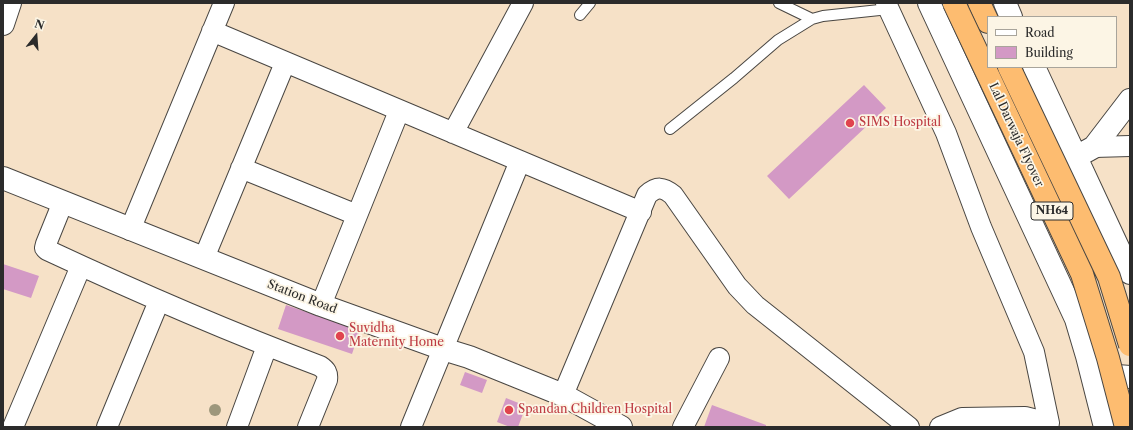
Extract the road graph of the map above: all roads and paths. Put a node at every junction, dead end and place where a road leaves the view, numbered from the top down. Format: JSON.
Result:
{"nodes":[{"id":1,"x":10,"y":3,"type":"edge"},
{"id":2,"x":224,"y":3,"type":"edge"},
{"id":3,"x":523,"y":3,"type":"edge"},
{"id":4,"x":590,"y":3,"type":"edge"},
{"id":5,"x":779,"y":3,"type":"edge"},
{"id":6,"x":929,"y":3,"type":"edge"},
{"id":7,"x":954,"y":3,"type":"edge"},
{"id":8,"x":979,"y":3,"type":"edge"},
{"id":9,"x":1005,"y":3,"type":"edge"},
{"id":10,"x":888,"y":6,"type":"edge"},
{"id":11,"x":580,"y":15,"type":"dead end"},
{"id":12,"x":1011,"y":16,"type":"edge"},
{"id":13,"x":812,"y":19,"type":"junction"},
{"id":14,"x":987,"y":20,"type":"edge"},
{"id":15,"x":3,"y":24,"type":"edge"},
{"id":16,"x":212,"y":31,"type":"junction"},
{"id":17,"x":286,"y":62,"type":"junction"},
{"id":18,"x":1009,"y":68,"type":"edge"},
{"id":19,"x":1035,"y":68,"type":"edge"},
{"id":20,"x":1130,"y":100,"type":"edge"},
{"id":21,"x":399,"y":111,"type":"junction"},
{"id":22,"x":670,"y":129,"type":"dead end"},
{"id":23,"x":453,"y":133,"type":"junction"},
{"id":24,"x":1130,"y":146,"type":"edge"},
{"id":25,"x":1085,"y":152,"type":"junction"},
{"id":26,"x":520,"y":161,"type":"junction"},
{"id":27,"x":242,"y":168,"type":"junction"},
{"id":28,"x":3,"y":178,"type":"edge"},
{"id":29,"x":63,"y":202,"type":"junction"},
{"id":30,"x":641,"y":212,"type":"junction"},
{"id":31,"x":357,"y":215,"type":"junction"},
{"id":32,"x":130,"y":230,"type":"junction"},
{"id":33,"x":204,"y":258,"type":"junction"},
{"id":34,"x":81,"y":266,"type":"junction"},
{"id":35,"x":1130,"y":273,"type":"edge"},
{"id":36,"x":159,"y":301,"type":"junction"},
{"id":37,"x":1130,"y":304,"type":"edge"},
{"id":38,"x":321,"y":305,"type":"junction"},
{"id":39,"x":1080,"y":333,"type":"junction"},
{"id":40,"x":1130,"y":345,"type":"edge"},
{"id":41,"x":267,"y":346,"type":"junction"},
{"id":42,"x":443,"y":349,"type":"junction"},
{"id":43,"x":719,"y":358,"type":"dead end"},
{"id":44,"x":1090,"y":366,"type":"junction"},
{"id":45,"x":1130,"y":377,"type":"edge"},
{"id":46,"x":563,"y":395,"type":"junction"},
{"id":47,"x":1050,"y":425,"type":"edge"},
{"id":48,"x":13,"y":427,"type":"edge"},
{"id":49,"x":107,"y":427,"type":"edge"},
{"id":50,"x":237,"y":427,"type":"edge"},
{"id":51,"x":308,"y":427,"type":"edge"},
{"id":52,"x":410,"y":427,"type":"edge"},
{"id":53,"x":621,"y":427,"type":"edge"},
{"id":54,"x":683,"y":427,"type":"edge"},
{"id":55,"x":909,"y":427,"type":"edge"},
{"id":56,"x":940,"y":427,"type":"edge"},
{"id":57,"x":1105,"y":427,"type":"edge"},
{"id":58,"x":1126,"y":427,"type":"edge"}],
"edges":[{"from":1,"to":15,"type":"street"},
{"from":2,"to":16,"type":"street"},
{"from":3,"to":23,"type":"street"},
{"from":4,"to":11,"type":"lane"},
{"from":5,"to":13,"type":"lane"},
{"from":6,"to":39,"type":"street"},
{"from":7,"to":58,"type":"highway","name":"Lal Darwaja Flyover","number":"NH64","bridge":true},
{"from":8,"to":14,"type":"highway"},
{"from":9,"to":12,"type":"street"},
{"from":10,"to":13,"type":"lane"},
{"from":10,"to":47,"type":"street"},
{"from":13,"to":22,"type":"lane"},
{"from":16,"to":17,"type":"street"},
{"from":16,"to":32,"type":"street"},
{"from":17,"to":21,"type":"street"},
{"from":17,"to":27,"type":"street"},
{"from":18,"to":40,"type":"highway","name":"Lal Darwaja Flyover","number":"NH64","bridge":true},
{"from":19,"to":25,"type":"street"},
{"from":20,"to":25,"type":"street"},
{"from":21,"to":23,"type":"street"},
{"from":21,"to":31,"type":"street"},
{"from":23,"to":26,"type":"street"},
{"from":24,"to":25,"type":"street"},
{"from":25,"to":35,"type":"street"},
{"from":26,"to":30,"type":"street"},
{"from":26,"to":42,"type":"street"},
{"from":27,"to":31,"type":"street"},
{"from":27,"to":33,"type":"street"},
{"from":28,"to":29,"type":"street","name":"Station Road"},
{"from":29,"to":32,"type":"street","name":"Station Road"},
{"from":29,"to":34,"type":"street"},
{"from":30,"to":46,"type":"street"},
{"from":30,"to":55,"type":"street"},
{"from":31,"to":38,"type":"street"},
{"from":32,"to":33,"type":"street","name":"Station Road"},
{"from":33,"to":38,"type":"street","name":"Station Road"},
{"from":34,"to":36,"type":"street"},
{"from":34,"to":48,"type":"street"},
{"from":36,"to":41,"type":"street"},
{"from":36,"to":49,"type":"street"},
{"from":37,"to":39,"type":"street"},
{"from":38,"to":42,"type":"street","name":"Station Road"},
{"from":39,"to":44,"type":"street"},
{"from":41,"to":50,"type":"street"},
{"from":41,"to":51,"type":"street"},
{"from":42,"to":46,"type":"street","name":"Station Road"},
{"from":42,"to":52,"type":"street"},
{"from":43,"to":54,"type":"street"},
{"from":44,"to":45,"type":"street"},
{"from":44,"to":57,"type":"street"},
{"from":46,"to":53,"type":"street","name":"Station Road"},
{"from":47,"to":56,"type":"street"}]}
